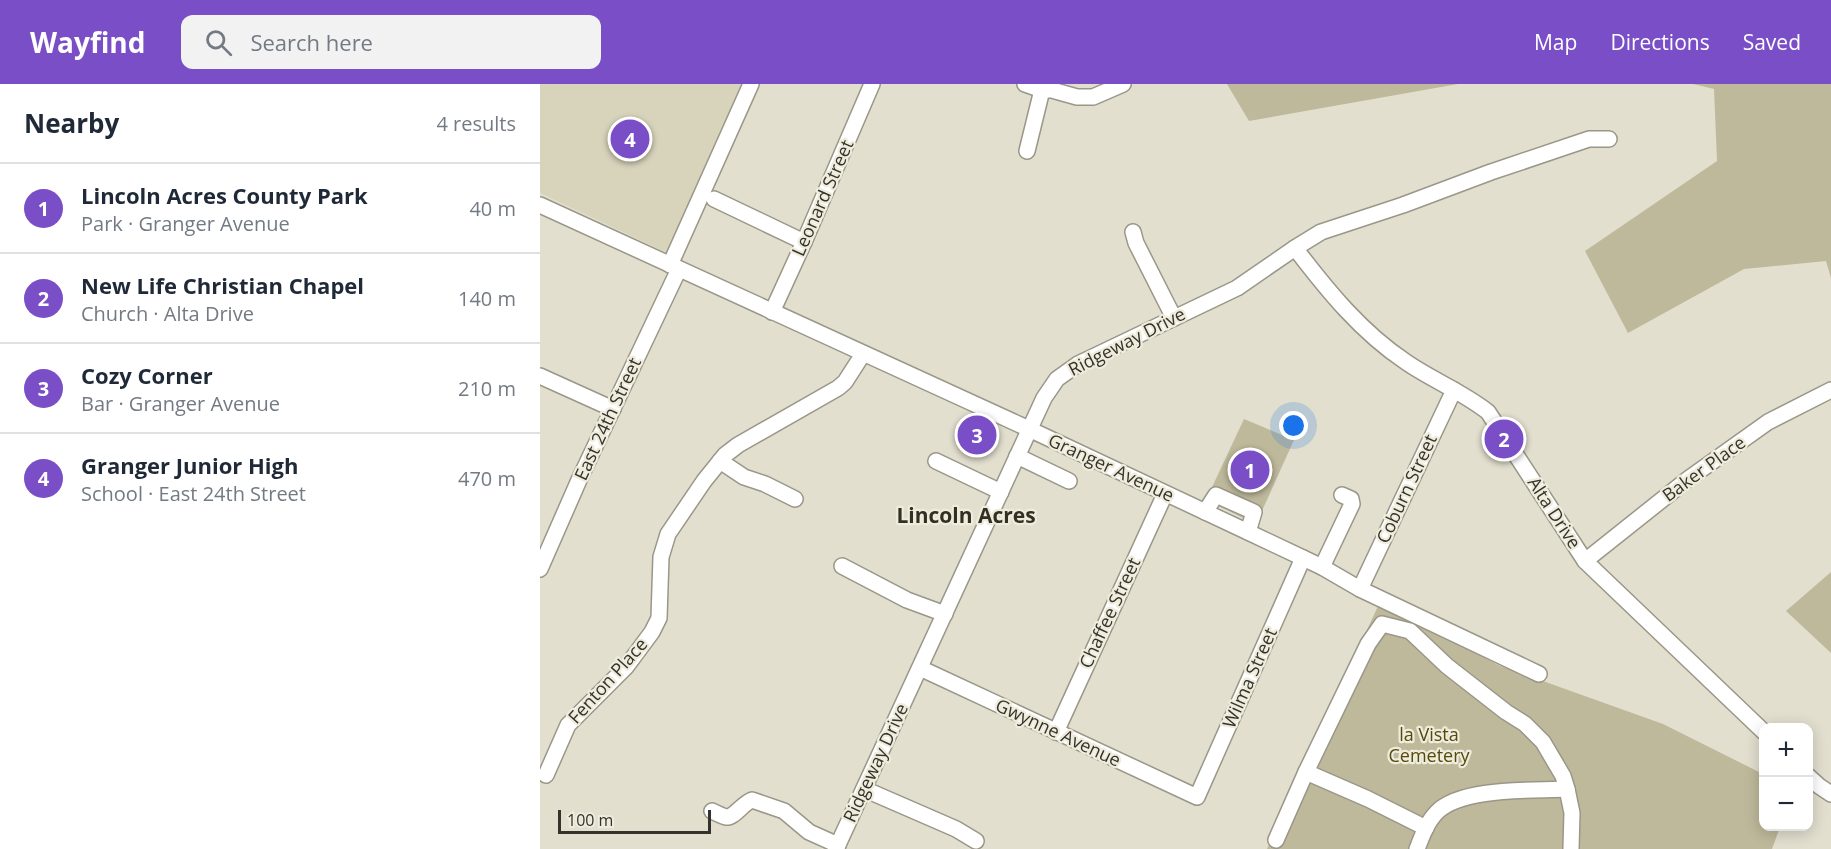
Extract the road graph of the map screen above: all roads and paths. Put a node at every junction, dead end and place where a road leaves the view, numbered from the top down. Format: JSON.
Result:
{"nodes":[{"id":1,"x":751,"y":84,"type":"edge"},
{"id":2,"x":872,"y":84,"type":"edge"},
{"id":3,"x":1025,"y":84,"type":"edge"},
{"id":4,"x":1123,"y":84,"type":"edge"},
{"id":5,"x":1047,"y":90,"type":"junction"},
{"id":6,"x":1609,"y":139,"type":"dead end"},
{"id":7,"x":1027,"y":151,"type":"dead end"},
{"id":8,"x":714,"y":199,"type":"dead end"},
{"id":9,"x":540,"y":205,"type":"edge"},
{"id":10,"x":1133,"y":232,"type":"dead end"},
{"id":11,"x":804,"y":242,"type":"junction"},
{"id":12,"x":1295,"y":248,"type":"junction"},
{"id":13,"x":674,"y":267,"type":"junction"},
{"id":14,"x":772,"y":312,"type":"junction"},
{"id":15,"x":1174,"y":318,"type":"junction"},
{"id":16,"x":862,"y":354,"type":"junction"},
{"id":17,"x":540,"y":376,"type":"edge"},
{"id":18,"x":1455,"y":390,"type":"junction"},
{"id":19,"x":1831,"y":390,"type":"edge"},
{"id":20,"x":613,"y":409,"type":"junction"},
{"id":21,"x":1029,"y":429,"type":"junction"},
{"id":22,"x":1017,"y":456,"type":"junction"},
{"id":23,"x":720,"y":461,"type":"junction"},
{"id":24,"x":936,"y":461,"type":"dead end"},
{"id":25,"x":1069,"y":481,"type":"dead end"},
{"id":26,"x":1001,"y":492,"type":"junction"},
{"id":27,"x":1165,"y":494,"type":"junction"},
{"id":28,"x":1342,"y":495,"type":"dead end"},
{"id":29,"x":795,"y":499,"type":"dead end"},
{"id":30,"x":544,"y":549,"type":"edge"},
{"id":31,"x":1303,"y":558,"type":"junction"},
{"id":32,"x":1585,"y":561,"type":"junction"},
{"id":33,"x":842,"y":566,"type":"dead end"},
{"id":34,"x":1322,"y":567,"type":"junction"},
{"id":35,"x":540,"y":569,"type":"edge"},
{"id":36,"x":1360,"y":589,"type":"junction"},
{"id":37,"x":945,"y":614,"type":"junction"},
{"id":38,"x":920,"y":668,"type":"junction"},
{"id":39,"x":1539,"y":674,"type":"dead end"},
{"id":40,"x":1759,"y":727,"type":"edge"},
{"id":41,"x":1056,"y":732,"type":"junction"},
{"id":42,"x":1306,"y":772,"type":"junction"},
{"id":43,"x":546,"y":775,"type":"dead end"},
{"id":44,"x":1810,"y":777,"type":"edge"},
{"id":45,"x":864,"y":789,"type":"junction"},
{"id":46,"x":1567,"y":789,"type":"junction"},
{"id":47,"x":1831,"y":794,"type":"edge"},
{"id":48,"x":1197,"y":797,"type":"joint"},
{"id":49,"x":712,"y":811,"type":"dead end"},
{"id":50,"x":1426,"y":828,"type":"junction"},
{"id":51,"x":1276,"y":840,"type":"dead end"},
{"id":52,"x":976,"y":841,"type":"dead end"},
{"id":53,"x":837,"y":847,"type":"edge"},
{"id":54,"x":1417,"y":849,"type":"edge"},
{"id":55,"x":1571,"y":849,"type":"edge"}],
"edges":[{"from":1,"to":13,"type":"street","name":"East 24th Street"},
{"from":2,"to":11,"type":"street","name":"Leonard Street"},
{"from":3,"to":5,"type":"street"},
{"from":4,"to":5,"type":"street"},
{"from":5,"to":7,"type":"street"},
{"from":6,"to":12,"type":"street","name":"Ridgeway Drive"},
{"from":8,"to":11,"type":"street"},
{"from":9,"to":13,"type":"street","name":"Granger Avenue"},
{"from":10,"to":15,"type":"street"},
{"from":11,"to":14,"type":"street","name":"Leonard Street"},
{"from":12,"to":15,"type":"street","name":"Ridgeway Drive"},
{"from":12,"to":18,"type":"street","name":"Alta Drive"},
{"from":13,"to":14,"type":"street","name":"Granger Avenue"},
{"from":13,"to":20,"type":"street","name":"East 24th Street"},
{"from":14,"to":16,"type":"street","name":"Granger Avenue"},
{"from":15,"to":21,"type":"street","name":"Ridgeway Drive"},
{"from":16,"to":21,"type":"street","name":"Granger Avenue"},
{"from":16,"to":23,"type":"street","name":"Fenton Place"},
{"from":17,"to":20,"type":"street"},
{"from":18,"to":32,"type":"street","name":"Alta Drive"},
{"from":18,"to":36,"type":"street","name":"Coburn Street"},
{"from":19,"to":32,"type":"street","name":"Baker Place"},
{"from":20,"to":30,"type":"street","name":"East 24th Street"},
{"from":21,"to":22,"type":"street","name":"Ridgeway Drive"},
{"from":21,"to":27,"type":"street","name":"Granger Avenue"},
{"from":22,"to":25,"type":"street"},
{"from":22,"to":26,"type":"street","name":"Ridgeway Drive"},
{"from":23,"to":29,"type":"street"},
{"from":23,"to":43,"type":"street","name":"Fenton Place"},
{"from":24,"to":26,"type":"street"},
{"from":26,"to":37,"type":"street","name":"Ridgeway Drive"},
{"from":27,"to":31,"type":"street","name":"Granger Avenue"},
{"from":27,"to":41,"type":"street","name":"Chaffee Street"},
{"from":28,"to":34,"type":"street"},
{"from":30,"to":35,"type":"street","name":"East 24th Street"},
{"from":31,"to":34,"type":"street","name":"Granger Avenue"},
{"from":31,"to":48,"type":"street","name":"Wilma Street"},
{"from":32,"to":40,"type":"street","name":"Alta Drive"},
{"from":33,"to":37,"type":"street"},
{"from":34,"to":36,"type":"street","name":"Granger Avenue"},
{"from":36,"to":39,"type":"street","name":"Granger Avenue"},
{"from":37,"to":38,"type":"street","name":"Ridgeway Drive"},
{"from":38,"to":41,"type":"street","name":"Gwynne Avenue"},
{"from":38,"to":45,"type":"street","name":"Ridgeway Drive"},
{"from":41,"to":48,"type":"street","name":"Gwynne Avenue"},
{"from":42,"to":46,"type":"street"},
{"from":42,"to":50,"type":"street"},
{"from":42,"to":51,"type":"street"},
{"from":44,"to":47,"type":"street"},
{"from":45,"to":52,"type":"street"},
{"from":45,"to":53,"type":"street","name":"Ridgeway Drive"},
{"from":46,"to":50,"type":"street"},
{"from":46,"to":55,"type":"street"},
{"from":49,"to":53,"type":"street"},
{"from":50,"to":54,"type":"street"}]}
